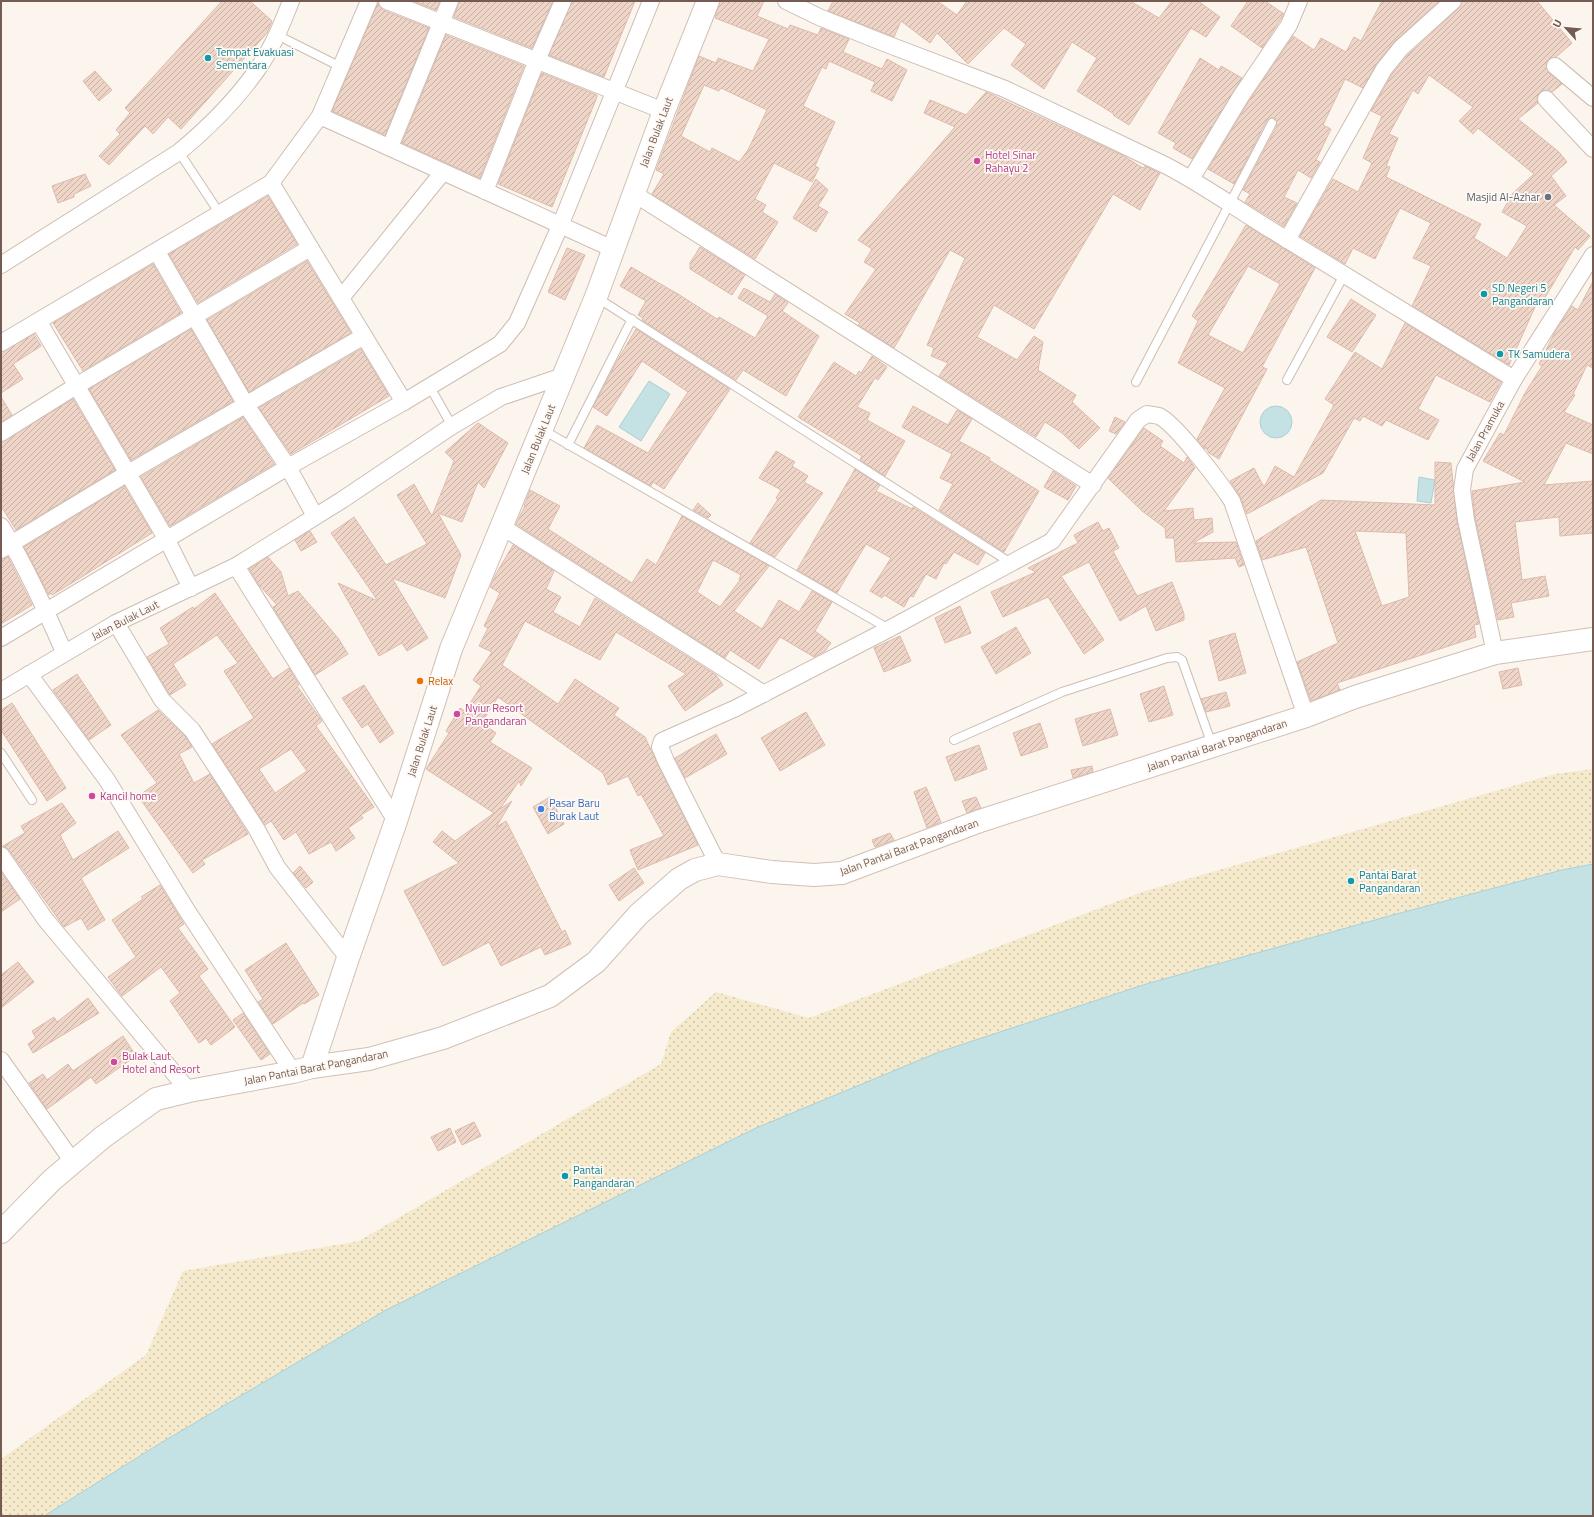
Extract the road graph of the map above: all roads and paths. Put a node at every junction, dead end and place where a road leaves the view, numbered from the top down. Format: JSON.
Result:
{"nodes":[{"id":1,"x":291,"y":1,"type":"edge"},
{"id":2,"x":369,"y":1,"type":"edge"},
{"id":3,"x":387,"y":1,"type":"edge"},
{"id":4,"x":450,"y":1,"type":"edge"},
{"id":5,"x":563,"y":1,"type":"edge"},
{"id":6,"x":651,"y":1,"type":"edge"},
{"id":7,"x":708,"y":1,"type":"edge"},
{"id":8,"x":786,"y":1,"type":"edge"},
{"id":9,"x":1299,"y":1,"type":"edge"},
{"id":10,"x":1453,"y":1,"type":"edge"},
{"id":11,"x":441,"y":22,"type":"junction"},
{"id":12,"x":277,"y":35,"type":"junction"},
{"id":13,"x":536,"y":60,"type":"junction"},
{"id":14,"x":1555,"y":66,"type":"dead end"},
{"id":15,"x":341,"y":67,"type":"junction"},
{"id":16,"x":615,"y":91,"type":"junction"},
{"id":17,"x":1593,"y":98,"type":"edge"},
{"id":18,"x":1546,"y":99,"type":"dead end"},
{"id":19,"x":664,"y":111,"type":"junction"},
{"id":20,"x":320,"y":116,"type":"junction"},
{"id":21,"x":1272,"y":123,"type":"dead end"},
{"id":22,"x":390,"y":147,"type":"junction"},
{"id":23,"x":1593,"y":149,"type":"edge"},
{"id":24,"x":179,"y":152,"type":"junction"},
{"id":25,"x":443,"y":172,"type":"junction"},
{"id":26,"x":1191,"y":179,"type":"junction"},
{"id":27,"x":272,"y":183,"type":"junction"},
{"id":28,"x":484,"y":191,"type":"junction"},
{"id":29,"x":633,"y":193,"type":"junction"},
{"id":30,"x":1228,"y":204,"type":"junction"},
{"id":31,"x":220,"y":214,"type":"junction"},
{"id":32,"x":560,"y":226,"type":"junction"},
{"id":33,"x":1287,"y":240,"type":"junction"},
{"id":34,"x":310,"y":248,"type":"junction"},
{"id":35,"x":613,"y":249,"type":"junction"},
{"id":36,"x":157,"y":252,"type":"junction"},
{"id":37,"x":1593,"y":255,"type":"edge"},
{"id":38,"x":1,"y":265,"type":"edge"},
{"id":39,"x":1344,"y":275,"type":"junction"},
{"id":40,"x":596,"y":297,"type":"junction"},
{"id":41,"x":341,"y":298,"type":"junction"},
{"id":42,"x":196,"y":316,"type":"junction"},
{"id":43,"x":632,"y":319,"type":"junction"},
{"id":44,"x":39,"y":322,"type":"junction"},
{"id":45,"x":364,"y":336,"type":"junction"},
{"id":46,"x":1,"y":343,"type":"edge"},
{"id":47,"x":564,"y":376,"type":"junction"},
{"id":48,"x":1514,"y":379,"type":"junction"},
{"id":49,"x":1286,"y":380,"type":"dead end"},
{"id":50,"x":1136,"y":382,"type":"dead end"},
{"id":51,"x":76,"y":386,"type":"junction"},
{"id":52,"x":430,"y":387,"type":"junction"},
{"id":53,"x":404,"y":402,"type":"junction"},
{"id":54,"x":246,"y":405,"type":"junction"},
{"id":55,"x":452,"y":426,"type":"junction"},
{"id":56,"x":542,"y":430,"type":"junction"},
{"id":57,"x":1,"y":434,"type":"edge"},
{"id":58,"x":568,"y":445,"type":"junction"},
{"id":59,"x":288,"y":467,"type":"junction"},
{"id":60,"x":128,"y":473,"type":"junction"},
{"id":61,"x":1093,"y":485,"type":"junction"},
{"id":62,"x":316,"y":516,"type":"junction"},
{"id":63,"x":1,"y":526,"type":"edge"},
{"id":64,"x":501,"y":526,"type":"junction"},
{"id":65,"x":167,"y":540,"type":"junction"},
{"id":66,"x":6,"y":547,"type":"edge"},
{"id":67,"x":1011,"y":563,"type":"junction"},
{"id":68,"x":236,"y":566,"type":"junction"},
{"id":69,"x":191,"y":588,"type":"junction"},
{"id":70,"x":46,"y":611,"type":"junction"},
{"id":71,"x":116,"y":623,"type":"junction"},
{"id":72,"x":889,"y":628,"type":"junction"},
{"id":73,"x":1,"y":638,"type":"edge"},
{"id":74,"x":1593,"y":639,"type":"edge"},
{"id":75,"x":64,"y":652,"type":"junction"},
{"id":76,"x":1495,"y":654,"type":"junction"},
{"id":77,"x":29,"y":674,"type":"junction"},
{"id":78,"x":1,"y":691,"type":"edge"},
{"id":79,"x":764,"y":694,"type":"junction"},
{"id":80,"x":1306,"y":716,"type":"junction"},
{"id":81,"x":954,"y":740,"type":"dead end"},
{"id":82,"x":1212,"y":746,"type":"junction"},
{"id":83,"x":1,"y":753,"type":"edge"},
{"id":84,"x":32,"y":800,"type":"dead end"},
{"id":85,"x":396,"y":821,"type":"junction"},
{"id":86,"x":1,"y":854,"type":"edge"},
{"id":87,"x":718,"y":864,"type":"junction"},
{"id":88,"x":348,"y":958,"type":"junction"},
{"id":89,"x":1,"y":1060,"type":"edge"},
{"id":90,"x":302,"y":1070,"type":"junction"},
{"id":91,"x":189,"y":1091,"type":"junction"},
{"id":92,"x":73,"y":1162,"type":"junction"},
{"id":93,"x":1,"y":1232,"type":"edge"}],
"edges":[{"from":1,"to":12,"type":"street"},
{"from":2,"to":15,"type":"street"},
{"from":3,"to":11,"type":"street"},
{"from":4,"to":11,"type":"street"},
{"from":5,"to":13,"type":"street"},
{"from":6,"to":16,"type":"street"},
{"from":7,"to":19,"type":"street","name":"Jalan Bulak Laut"},
{"from":8,"to":26,"type":"street"},
{"from":9,"to":26,"type":"street"},
{"from":10,"to":33,"type":"street"},
{"from":11,"to":13,"type":"street"},
{"from":11,"to":22,"type":"street"},
{"from":12,"to":15,"type":"lane"},
{"from":12,"to":24,"type":"street"},
{"from":13,"to":16,"type":"street"},
{"from":13,"to":28,"type":"street"},
{"from":14,"to":17,"type":"street"},
{"from":15,"to":20,"type":"street"},
{"from":16,"to":19,"type":"street"},
{"from":16,"to":32,"type":"street"},
{"from":18,"to":23,"type":"street"},
{"from":19,"to":29,"type":"street","name":"Jalan Bulak Laut"},
{"from":20,"to":22,"type":"street"},
{"from":20,"to":27,"type":"street"},
{"from":21,"to":30,"type":"lane"},
{"from":22,"to":25,"type":"street"},
{"from":24,"to":31,"type":"lane"},
{"from":24,"to":38,"type":"street"},
{"from":25,"to":28,"type":"street"},
{"from":25,"to":41,"type":"street"},
{"from":26,"to":30,"type":"street"},
{"from":27,"to":31,"type":"street"},
{"from":27,"to":34,"type":"street"},
{"from":28,"to":32,"type":"street"},
{"from":29,"to":35,"type":"street","name":"Jalan Bulak Laut"},
{"from":29,"to":61,"type":"street"},
{"from":30,"to":33,"type":"street"},
{"from":30,"to":50,"type":"lane"},
{"from":31,"to":36,"type":"street"},
{"from":32,"to":35,"type":"street"},
{"from":32,"to":52,"type":"street"},
{"from":33,"to":39,"type":"street"},
{"from":34,"to":41,"type":"street"},
{"from":34,"to":42,"type":"street"},
{"from":35,"to":40,"type":"street","name":"Jalan Bulak Laut"},
{"from":36,"to":42,"type":"street"},
{"from":36,"to":44,"type":"street"},
{"from":37,"to":48,"type":"street","name":"Jalan Pramuka"},
{"from":39,"to":48,"type":"street"},
{"from":39,"to":49,"type":"lane"},
{"from":40,"to":43,"type":"lane"},
{"from":40,"to":47,"type":"street","name":"Jalan Bulak Laut"},
{"from":41,"to":45,"type":"street"},
{"from":42,"to":51,"type":"street"},
{"from":42,"to":54,"type":"street"},
{"from":43,"to":58,"type":"lane"},
{"from":43,"to":67,"type":"lane"},
{"from":44,"to":46,"type":"street"},
{"from":44,"to":51,"type":"street"},
{"from":45,"to":53,"type":"street"},
{"from":45,"to":54,"type":"street"},
{"from":47,"to":55,"type":"street","name":"Jalan Bulak Laut"},
{"from":47,"to":56,"type":"street","name":"Jalan Bulak Laut"},
{"from":48,"to":76,"type":"street","name":"Jalan Pramuka"},
{"from":51,"to":57,"type":"street"},
{"from":51,"to":60,"type":"street"},
{"from":52,"to":53,"type":"street"},
{"from":52,"to":55,"type":"lane"},
{"from":53,"to":59,"type":"street"},
{"from":54,"to":59,"type":"street"},
{"from":54,"to":60,"type":"street"},
{"from":55,"to":62,"type":"street","name":"Jalan Bulak Laut"},
{"from":56,"to":58,"type":"lane"},
{"from":56,"to":64,"type":"street","name":"Jalan Bulak Laut"},
{"from":58,"to":72,"type":"lane"},
{"from":59,"to":62,"type":"street"},
{"from":59,"to":65,"type":"street"},
{"from":60,"to":65,"type":"street"},
{"from":60,"to":66,"type":"street"},
{"from":61,"to":67,"type":"street"},
{"from":61,"to":80,"type":"street"},
{"from":62,"to":68,"type":"street","name":"Jalan Bulak Laut"},
{"from":63,"to":66,"type":"street"},
{"from":64,"to":79,"type":"street"},
{"from":64,"to":85,"type":"street","name":"Jalan Bulak Laut"},
{"from":65,"to":69,"type":"street"},
{"from":65,"to":70,"type":"street"},
{"from":66,"to":70,"type":"street"},
{"from":67,"to":72,"type":"street"},
{"from":68,"to":69,"type":"street","name":"Jalan Bulak Laut"},
{"from":68,"to":85,"type":"street"},
{"from":69,"to":71,"type":"street","name":"Jalan Bulak Laut"},
{"from":70,"to":73,"type":"street"},
{"from":70,"to":75,"type":"street"},
{"from":71,"to":75,"type":"street","name":"Jalan Bulak Laut"},
{"from":71,"to":88,"type":"street"},
{"from":72,"to":79,"type":"street"},
{"from":74,"to":76,"type":"street","name":"Jalan Pantai Barat Pangandaran"},
{"from":75,"to":77,"type":"street","name":"Jalan Bulak Laut"},
{"from":76,"to":80,"type":"street","name":"Jalan Pantai Barat Pangandaran"},
{"from":77,"to":78,"type":"street","name":"Jalan Bulak Laut"},
{"from":77,"to":90,"type":"street"},
{"from":79,"to":87,"type":"street"},
{"from":80,"to":82,"type":"street","name":"Jalan Pantai Barat Pangandaran"},
{"from":81,"to":82,"type":"lane"},
{"from":82,"to":87,"type":"street","name":"Jalan Pantai Barat Pangandaran"},
{"from":83,"to":84,"type":"lane"},
{"from":85,"to":88,"type":"street","name":"Jalan Bulak Laut"},
{"from":86,"to":91,"type":"street"},
{"from":87,"to":90,"type":"street","name":"Jalan Pantai Barat Pangandaran"},
{"from":88,"to":90,"type":"street","name":"Jalan Bulak Laut"},
{"from":89,"to":92,"type":"street"},
{"from":90,"to":91,"type":"street","name":"Jalan Pantai Barat Pangandaran"},
{"from":91,"to":92,"type":"street","name":"Jalan Pantai Barat Pangandaran"},
{"from":92,"to":93,"type":"street","name":"Jalan Pantai Barat Pangandaran"}]}
